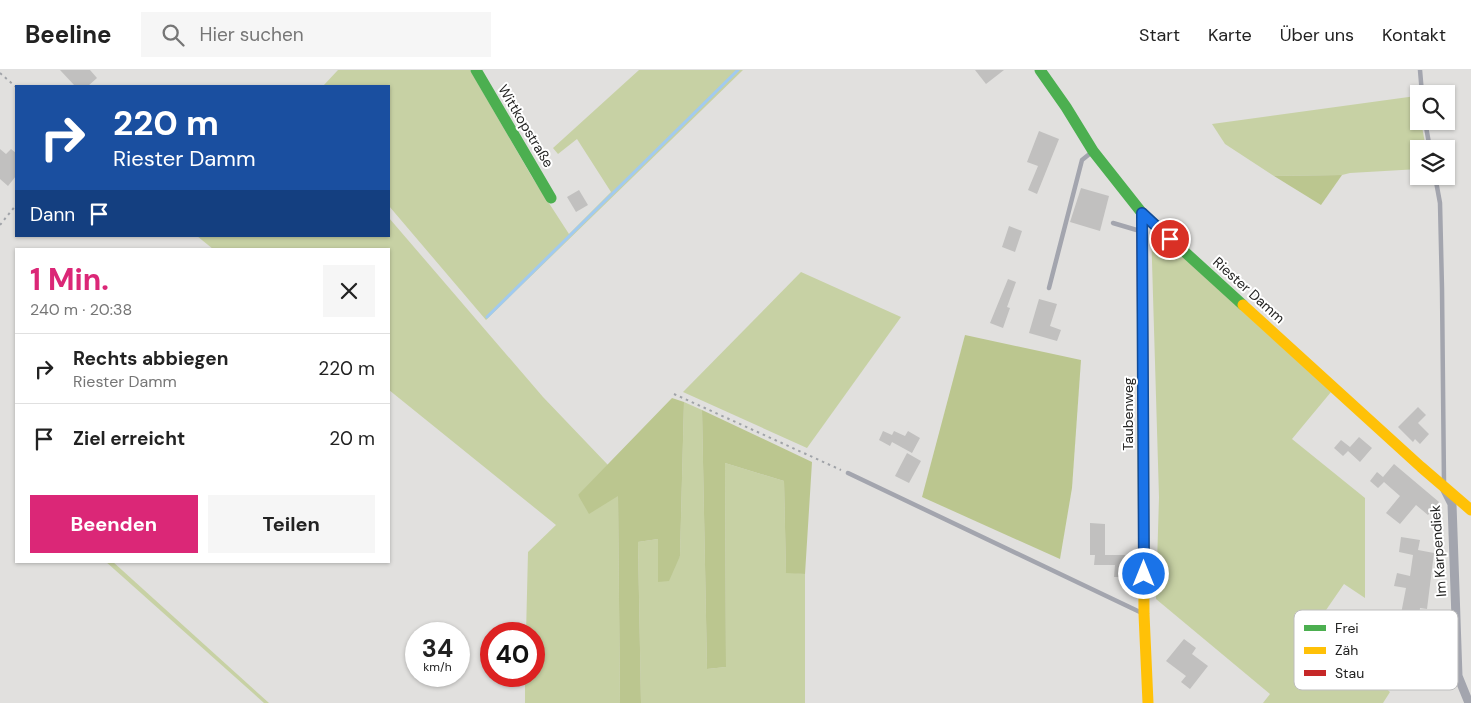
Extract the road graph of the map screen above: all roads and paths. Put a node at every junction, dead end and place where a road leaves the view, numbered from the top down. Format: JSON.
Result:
{"nodes":[{"id":1,"x":476,"y":70,"type":"edge"},
{"id":2,"x":1040,"y":70,"type":"edge"},
{"id":3,"x":1420,"y":70,"type":"edge"},
{"id":4,"x":0,"y":73,"type":"edge"},
{"id":5,"x":1421,"y":85,"type":"edge"},
{"id":6,"x":15,"y":86,"type":"edge"},
{"id":7,"x":1093,"y":151,"type":"junction"},
{"id":8,"x":1437,"y":185,"type":"edge"},
{"id":9,"x":551,"y":198,"type":"dead end"},
{"id":10,"x":15,"y":206,"type":"edge"},
{"id":11,"x":1142,"y":213,"type":"junction"},
{"id":12,"x":1113,"y":223,"type":"dead end"},
{"id":13,"x":0,"y":225,"type":"edge"},
{"id":14,"x":1141,"y":231,"type":"junction"},
{"id":15,"x":1049,"y":288,"type":"dead end"},
{"id":16,"x":674,"y":394,"type":"dead end"},
{"id":17,"x":848,"y":473,"type":"joint"},
{"id":18,"x":1444,"y":487,"type":"junction"},
{"id":19,"x":1471,"y":510,"type":"edge"},
{"id":20,"x":1456,"y":610,"type":"edge"},
{"id":21,"x":1144,"y":614,"type":"junction"},
{"id":22,"x":1458,"y":676,"type":"edge"},
{"id":23,"x":1148,"y":703,"type":"edge"},
{"id":24,"x":1469,"y":703,"type":"edge"}],
"edges":[{"from":1,"to":9,"type":"street","name":"Wittkopstraße"},
{"from":2,"to":7,"type":"street","name":"Riester Damm"},
{"from":3,"to":5,"type":"lane"},
{"from":4,"to":6,"type":"path"},
{"from":7,"to":11,"type":"street","name":"Riester Damm"},
{"from":7,"to":15,"type":"lane"},
{"from":8,"to":18,"type":"lane"},
{"from":10,"to":13,"type":"path"},
{"from":11,"to":14,"type":"street","name":"Taubenweg"},
{"from":11,"to":18,"type":"street","name":"Riester Damm"},
{"from":12,"to":14,"type":"lane"},
{"from":14,"to":21,"type":"street","name":"Taubenweg"},
{"from":16,"to":17,"type":"path"},
{"from":17,"to":21,"type":"lane"},
{"from":18,"to":19,"type":"street","name":"Riester Damm"},
{"from":18,"to":20,"type":"street","name":"Im Karpendiek"},
{"from":21,"to":23,"type":"street","name":"Taubenweg"},
{"from":22,"to":24,"type":"street","name":"Im Karpendiek"}]}
